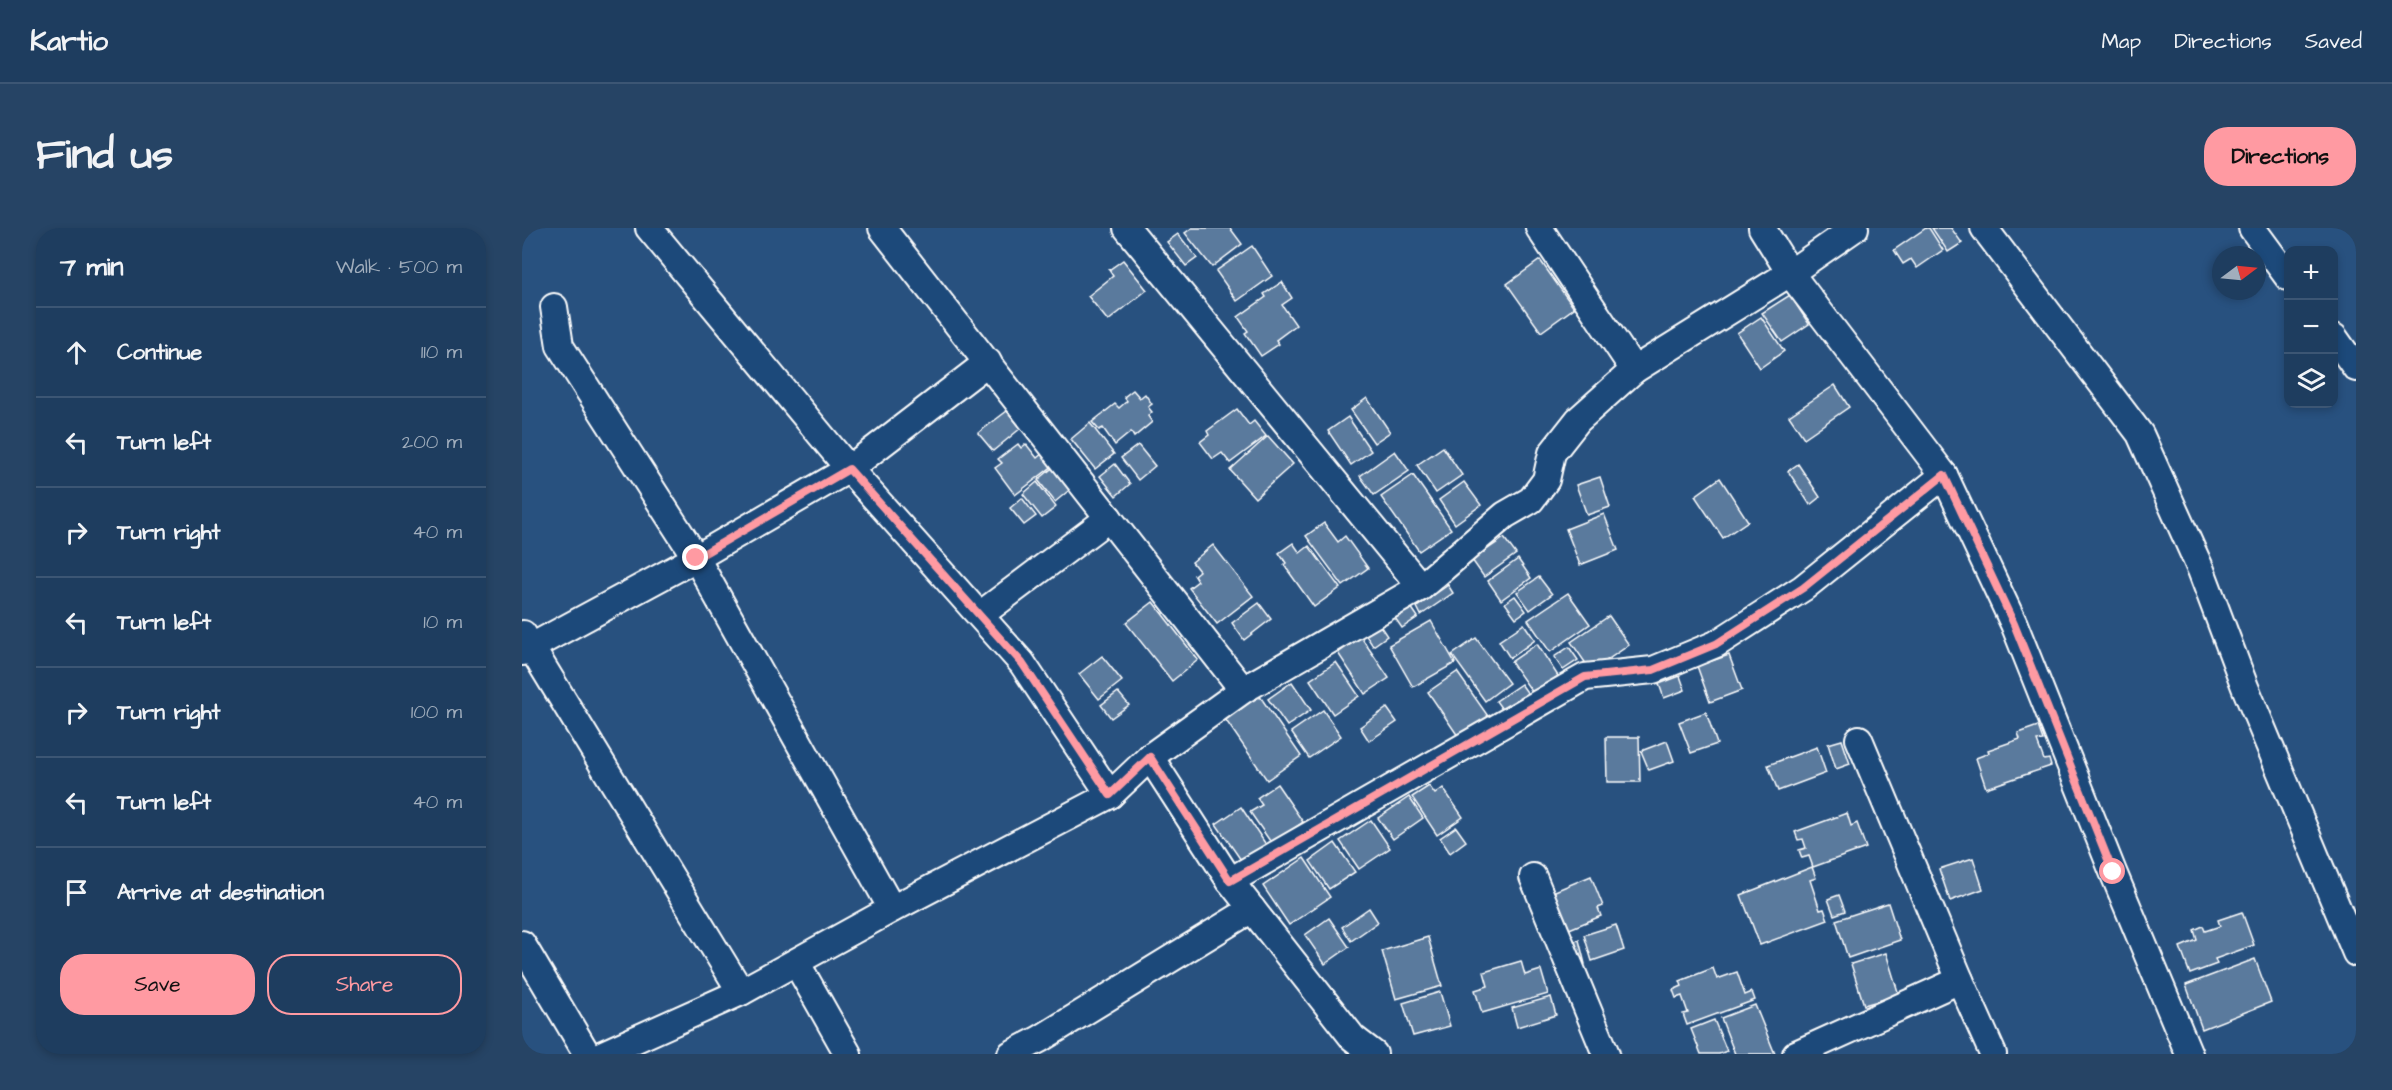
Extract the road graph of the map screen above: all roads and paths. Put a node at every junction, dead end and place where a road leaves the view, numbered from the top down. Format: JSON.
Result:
{"nodes":[{"id":1,"x":649,"y":228,"type":"edge"},
{"id":2,"x":882,"y":228,"type":"edge"},
{"id":3,"x":1127,"y":228,"type":"edge"},
{"id":4,"x":1539,"y":228,"type":"edge"},
{"id":5,"x":1762,"y":228,"type":"edge"},
{"id":6,"x":1855,"y":228,"type":"edge"},
{"id":7,"x":1984,"y":228,"type":"edge"},
{"id":8,"x":2252,"y":228,"type":"edge"},
{"id":9,"x":2284,"y":270,"type":"edge"},
{"id":10,"x":1790,"y":273,"type":"junction"},
{"id":11,"x":555,"y":307,"type":"dead end"},
{"id":12,"x":2338,"y":343,"type":"edge"},
{"id":13,"x":988,"y":362,"type":"junction"},
{"id":14,"x":2356,"y":368,"type":"edge"},
{"id":15,"x":1634,"y":370,"type":"junction"},
{"id":16,"x":849,"y":469,"type":"junction"},
{"id":17,"x":1944,"y":475,"type":"junction"},
{"id":18,"x":1109,"y":518,"type":"junction"},
{"id":19,"x":696,"y":558,"type":"junction"},
{"id":20,"x":1421,"y":588,"type":"junction"},
{"id":21,"x":980,"y":615,"type":"junction"},
{"id":22,"x":525,"y":644,"type":"edge"},
{"id":23,"x":1243,"y":690,"type":"junction"},
{"id":24,"x":1858,"y":739,"type":"dead end"},
{"id":25,"x":1150,"y":757,"type":"junction"},
{"id":26,"x":1110,"y":795,"type":"junction"},
{"id":27,"x":1533,"y":877,"type":"dead end"},
{"id":28,"x":1230,"y":881,"type":"junction"},
{"id":29,"x":892,"y":909,"type":"junction"},
{"id":30,"x":1252,"y":909,"type":"junction"},
{"id":31,"x":522,"y":944,"type":"edge"},
{"id":32,"x":2356,"y":953,"type":"edge"},
{"id":33,"x":796,"y":962,"type":"junction"},
{"id":34,"x":1960,"y":980,"type":"junction"},
{"id":35,"x":741,"y":992,"type":"junction"},
{"id":36,"x":587,"y":1054,"type":"edge"},
{"id":37,"x":603,"y":1054,"type":"edge"},
{"id":38,"x":848,"y":1054,"type":"edge"},
{"id":39,"x":1011,"y":1054,"type":"edge"},
{"id":40,"x":1374,"y":1054,"type":"edge"},
{"id":41,"x":1606,"y":1054,"type":"edge"},
{"id":42,"x":1796,"y":1054,"type":"edge"},
{"id":43,"x":1993,"y":1054,"type":"edge"},
{"id":44,"x":2189,"y":1054,"type":"edge"}],
"edges":[{"from":1,"to":16,"type":"street"},
{"from":2,"to":13,"type":"street"},
{"from":3,"to":20,"type":"street"},
{"from":4,"to":15,"type":"street"},
{"from":5,"to":10,"type":"street"},
{"from":6,"to":10,"type":"street"},
{"from":7,"to":32,"type":"street"},
{"from":8,"to":9,"type":"street"},
{"from":10,"to":15,"type":"street"},
{"from":10,"to":17,"type":"street"},
{"from":11,"to":19,"type":"street"},
{"from":12,"to":14,"type":"street"},
{"from":13,"to":16,"type":"street"},
{"from":13,"to":18,"type":"street"},
{"from":15,"to":20,"type":"street"},
{"from":16,"to":19,"type":"street"},
{"from":16,"to":21,"type":"street"},
{"from":17,"to":28,"type":"street"},
{"from":17,"to":44,"type":"street"},
{"from":18,"to":21,"type":"street"},
{"from":18,"to":23,"type":"street"},
{"from":19,"to":22,"type":"street"},
{"from":19,"to":29,"type":"street"},
{"from":20,"to":23,"type":"street"},
{"from":21,"to":26,"type":"street"},
{"from":22,"to":35,"type":"street"},
{"from":23,"to":25,"type":"street"},
{"from":24,"to":34,"type":"street"},
{"from":25,"to":26,"type":"street"},
{"from":25,"to":28,"type":"street"},
{"from":26,"to":29,"type":"street"},
{"from":27,"to":41,"type":"street"},
{"from":28,"to":30,"type":"street"},
{"from":29,"to":33,"type":"street"},
{"from":30,"to":39,"type":"street"},
{"from":30,"to":40,"type":"street"},
{"from":31,"to":36,"type":"street"},
{"from":33,"to":35,"type":"street"},
{"from":33,"to":38,"type":"street"},
{"from":34,"to":42,"type":"street"},
{"from":34,"to":43,"type":"street"},
{"from":35,"to":37,"type":"street"}]}
